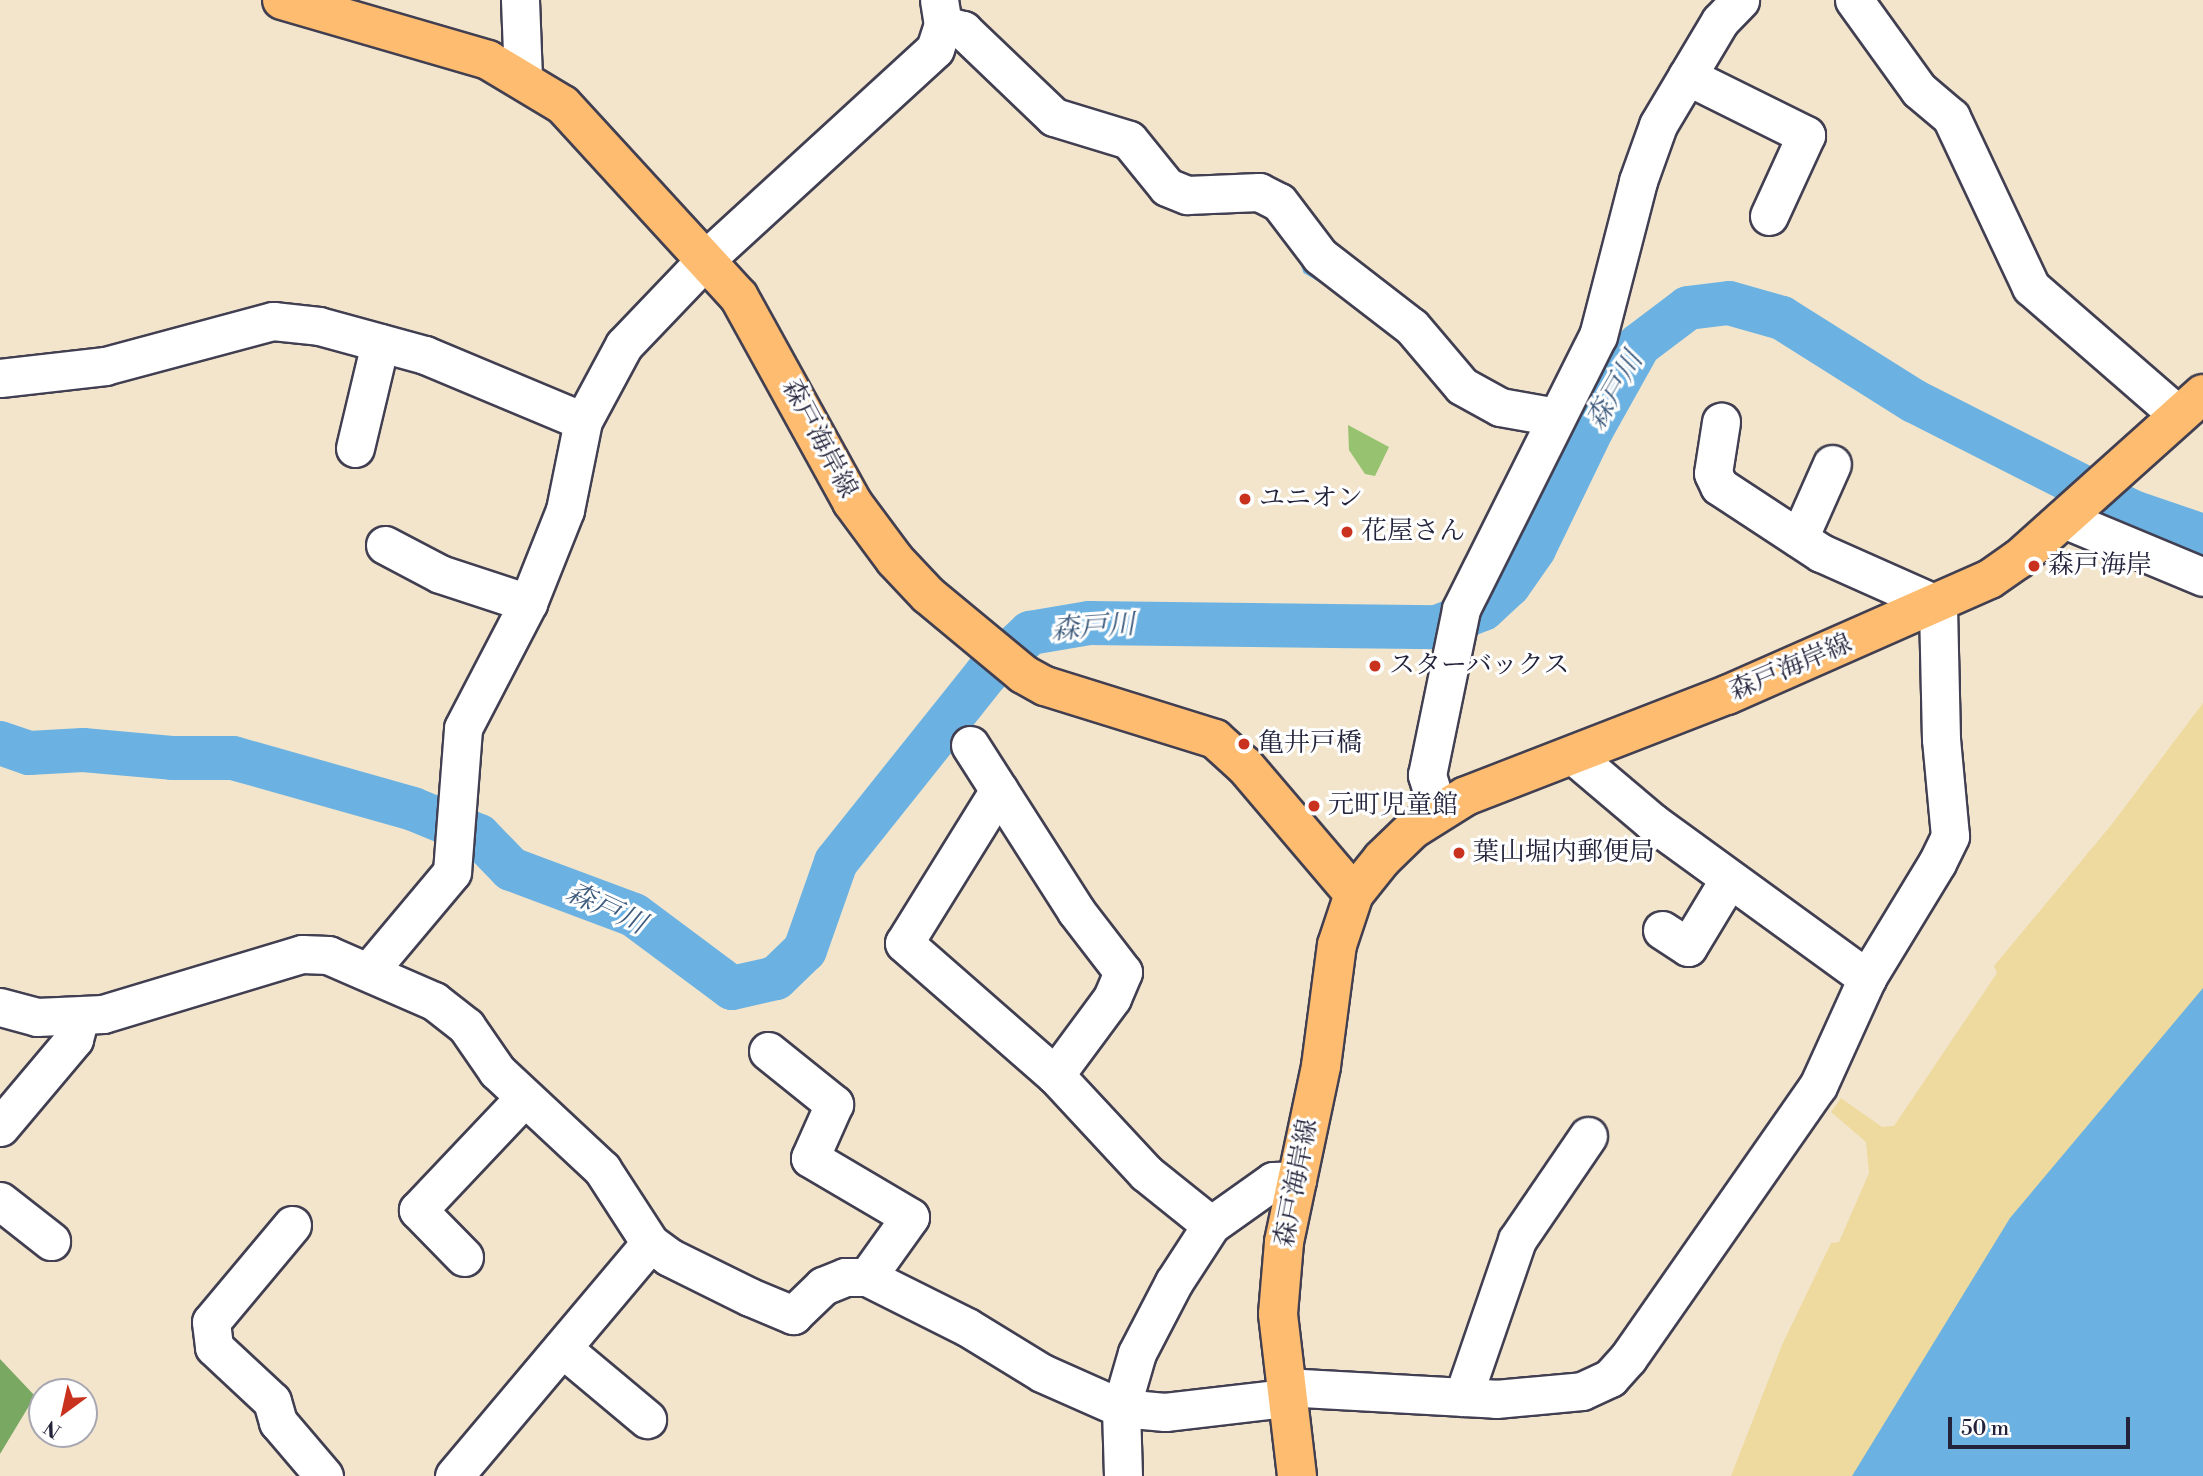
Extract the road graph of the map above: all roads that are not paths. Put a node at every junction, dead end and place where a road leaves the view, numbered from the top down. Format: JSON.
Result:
{"nodes":[{"id":1,"x":282,"y":0,"type":"edge"},
{"id":2,"x":520,"y":0,"type":"edge"},
{"id":3,"x":1740,"y":0,"type":"edge"},
{"id":4,"x":1854,"y":0,"type":"edge"},
{"id":5,"x":941,"y":12,"type":"edge"},
{"id":6,"x":1687,"y":76,"type":"junction"},
{"id":7,"x":523,"y":77,"type":"junction"},
{"id":8,"x":1769,"y":216,"type":"dead end"},
{"id":9,"x":707,"y":258,"type":"junction"},
{"id":10,"x":380,"y":343,"type":"junction"},
{"id":11,"x":0,"y":378,"type":"edge"},
{"id":12,"x":2173,"y":420,"type":"edge"},
{"id":13,"x":583,"y":421,"type":"junction"},
{"id":14,"x":1721,"y":422,"type":"dead end"},
{"id":15,"x":1551,"y":426,"type":"junction"},
{"id":16,"x":355,"y":448,"type":"dead end"},
{"id":17,"x":1832,"y":464,"type":"dead end"},
{"id":18,"x":2064,"y":519,"type":"junction"},
{"id":19,"x":1799,"y":538,"type":"junction"},
{"id":20,"x":384,"y":545,"type":"dead end"},
{"id":21,"x":2203,"y":577,"type":"edge"},
{"id":22,"x":528,"y":603,"type":"junction"},
{"id":23,"x":1938,"y":605,"type":"junction"},
{"id":24,"x":970,"y":745,"type":"dead end"},
{"id":25,"x":1573,"y":755,"type":"junction"},
{"id":26,"x":999,"y":790,"type":"junction"},
{"id":27,"x":1438,"y":811,"type":"junction"},
{"id":28,"x":1729,"y":879,"type":"junction"},
{"id":29,"x":1354,"y":894,"type":"junction"},
{"id":30,"x":1662,"y":930,"type":"dead end"},
{"id":31,"x":369,"y":971,"type":"junction"},
{"id":32,"x":1867,"y":978,"type":"junction"},
{"id":33,"x":0,"y":1007,"type":"edge"},
{"id":34,"x":80,"y":1016,"type":"junction"},
{"id":35,"x":768,"y":1051,"type":"dead end"},
{"id":36,"x":1055,"y":1075,"type":"junction"},
{"id":37,"x":524,"y":1098,"type":"junction"},
{"id":38,"x":0,"y":1127,"type":"edge"},
{"id":39,"x":1587,"y":1136,"type":"dead end"},
{"id":40,"x":1297,"y":1180,"type":"junction"},
{"id":41,"x":2,"y":1206,"type":"edge"},
{"id":42,"x":292,"y":1225,"type":"dead end"},
{"id":43,"x":1211,"y":1225,"type":"junction"},
{"id":44,"x":51,"y":1241,"type":"dead end"},
{"id":45,"x":650,"y":1243,"type":"junction"},
{"id":46,"x":464,"y":1257,"type":"dead end"},
{"id":47,"x":867,"y":1277,"type":"junction"},
{"id":48,"x":562,"y":1348,"type":"junction"},
{"id":49,"x":1285,"y":1392,"type":"junction"},
{"id":50,"x":1463,"y":1397,"type":"junction"},
{"id":51,"x":1121,"y":1408,"type":"junction"},
{"id":52,"x":647,"y":1419,"type":"dead end"},
{"id":53,"x":324,"y":1476,"type":"edge"},
{"id":54,"x":454,"y":1476,"type":"edge"},
{"id":55,"x":1123,"y":1476,"type":"edge"},
{"id":56,"x":1297,"y":1476,"type":"edge"}],
"edges":[{"from":1,"to":7,"type":"main road","name":"森戸海岸線"},
{"from":2,"to":7,"type":"street"},
{"from":3,"to":6,"type":"street"},
{"from":4,"to":12,"type":"street"},
{"from":5,"to":9,"type":"street"},
{"from":5,"to":15,"type":"street"},
{"from":6,"to":8,"type":"street"},
{"from":6,"to":15,"type":"street"},
{"from":7,"to":9,"type":"main road","name":"森戸海岸線"},
{"from":9,"to":13,"type":"street"},
{"from":9,"to":29,"type":"main road","name":"森戸海岸線"},
{"from":10,"to":11,"type":"street"},
{"from":10,"to":13,"type":"street"},
{"from":10,"to":16,"type":"street"},
{"from":12,"to":18,"type":"main road","name":"森戸海岸線"},
{"from":13,"to":22,"type":"street"},
{"from":14,"to":19,"type":"street"},
{"from":15,"to":27,"type":"street"},
{"from":17,"to":19,"type":"street"},
{"from":18,"to":21,"type":"street"},
{"from":18,"to":23,"type":"main road","name":"森戸海岸線"},
{"from":19,"to":23,"type":"street"},
{"from":20,"to":22,"type":"street"},
{"from":22,"to":31,"type":"street"},
{"from":23,"to":25,"type":"main road","name":"森戸海岸線"},
{"from":23,"to":32,"type":"street"},
{"from":24,"to":26,"type":"street"},
{"from":25,"to":27,"type":"main road","name":"森戸海岸線"},
{"from":25,"to":28,"type":"street"},
{"from":26,"to":36,"type":"street"},
{"from":26,"to":36,"type":"street"},
{"from":27,"to":29,"type":"main road","name":"森戸海岸線"},
{"from":28,"to":30,"type":"street"},
{"from":28,"to":32,"type":"street"},
{"from":29,"to":40,"type":"main road","name":"森戸海岸線"},
{"from":31,"to":34,"type":"street"},
{"from":31,"to":37,"type":"street"},
{"from":32,"to":50,"type":"street"},
{"from":33,"to":34,"type":"street"},
{"from":34,"to":38,"type":"street"},
{"from":35,"to":47,"type":"street"},
{"from":36,"to":43,"type":"street"},
{"from":37,"to":45,"type":"street"},
{"from":37,"to":46,"type":"street"},
{"from":39,"to":50,"type":"street"},
{"from":40,"to":43,"type":"street"},
{"from":40,"to":49,"type":"main road","name":"森戸海岸線"},
{"from":41,"to":44,"type":"street"},
{"from":42,"to":53,"type":"street"},
{"from":43,"to":51,"type":"street"},
{"from":45,"to":47,"type":"street"},
{"from":45,"to":48,"type":"street"},
{"from":47,"to":51,"type":"street"},
{"from":48,"to":52,"type":"street"},
{"from":48,"to":54,"type":"street"},
{"from":49,"to":50,"type":"street"},
{"from":49,"to":51,"type":"street"},
{"from":49,"to":56,"type":"main road","name":"森戸海岸線"},
{"from":51,"to":55,"type":"street"}]}
